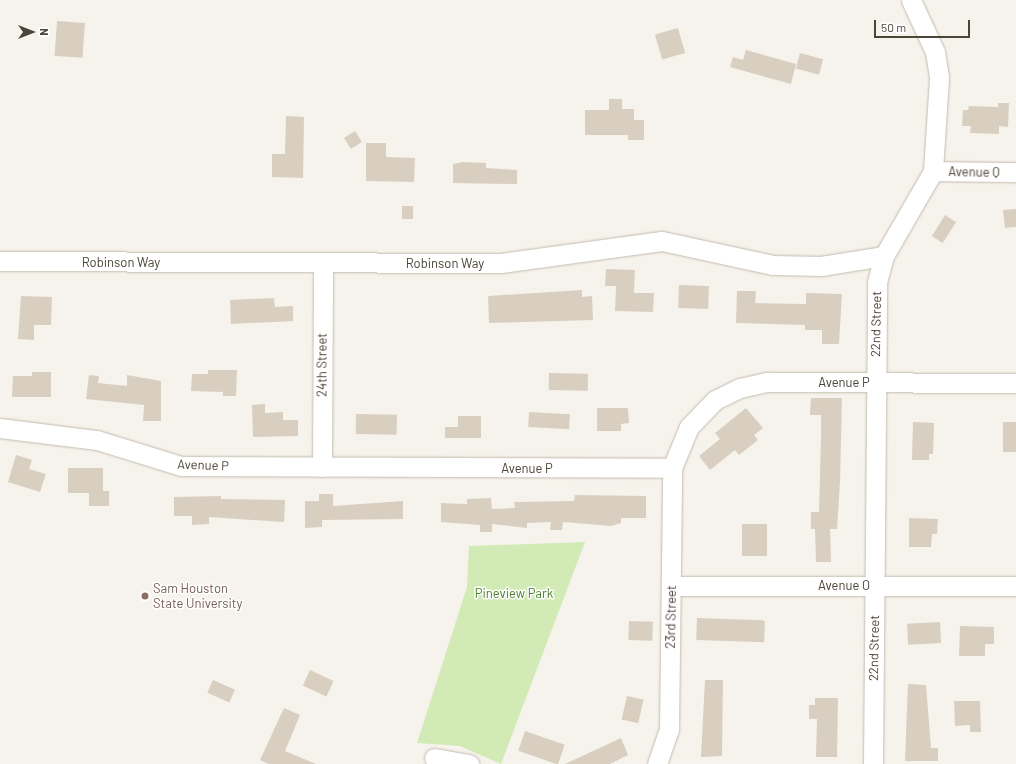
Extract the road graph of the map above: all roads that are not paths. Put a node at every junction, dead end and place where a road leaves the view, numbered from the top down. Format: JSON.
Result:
{"nodes":[{"id":1,"x":911,"y":0,"type":"edge"},
{"id":2,"x":933,"y":171,"type":"junction"},
{"id":3,"x":1016,"y":172,"type":"edge"},
{"id":4,"x":884,"y":256,"type":"junction"},
{"id":5,"x":0,"y":261,"type":"edge"},
{"id":6,"x":323,"y":263,"type":"junction"},
{"id":7,"x":876,"y":382,"type":"junction"},
{"id":8,"x":1016,"y":383,"type":"edge"},
{"id":9,"x":0,"y":428,"type":"edge"},
{"id":10,"x":322,"y":467,"type":"junction"},
{"id":11,"x":672,"y":468,"type":"junction"},
{"id":12,"x":875,"y":585,"type":"junction"},
{"id":13,"x":671,"y":586,"type":"junction"},
{"id":14,"x":1016,"y":586,"type":"edge"},
{"id":15,"x":434,"y":758,"type":"dead end"},
{"id":16,"x":469,"y":764,"type":"edge"},
{"id":17,"x":657,"y":764,"type":"edge"},
{"id":18,"x":873,"y":764,"type":"edge"}],
"edges":[{"from":1,"to":2,"type":"street","name":"22nd Street"},
{"from":2,"to":3,"type":"street","name":"Avenue Q"},
{"from":2,"to":4,"type":"street","name":"22nd Street"},
{"from":4,"to":6,"type":"street","name":"Robinson Way"},
{"from":4,"to":7,"type":"street","name":"22nd Street"},
{"from":5,"to":6,"type":"street","name":"Robinson Way"},
{"from":6,"to":10,"type":"street","name":"24th Street"},
{"from":7,"to":8,"type":"street","name":"Avenue P"},
{"from":7,"to":11,"type":"street","name":"Avenue P"},
{"from":7,"to":12,"type":"street","name":"22nd Street"},
{"from":9,"to":10,"type":"street","name":"Avenue P"},
{"from":10,"to":11,"type":"street","name":"Avenue P"},
{"from":11,"to":13,"type":"street","name":"23rd Street"},
{"from":12,"to":13,"type":"street","name":"Avenue O"},
{"from":12,"to":14,"type":"street","name":"Avenue O"},
{"from":12,"to":18,"type":"street","name":"22nd Street"},
{"from":13,"to":17,"type":"street","name":"23rd Street"},
{"from":15,"to":16,"type":"street"}]}
